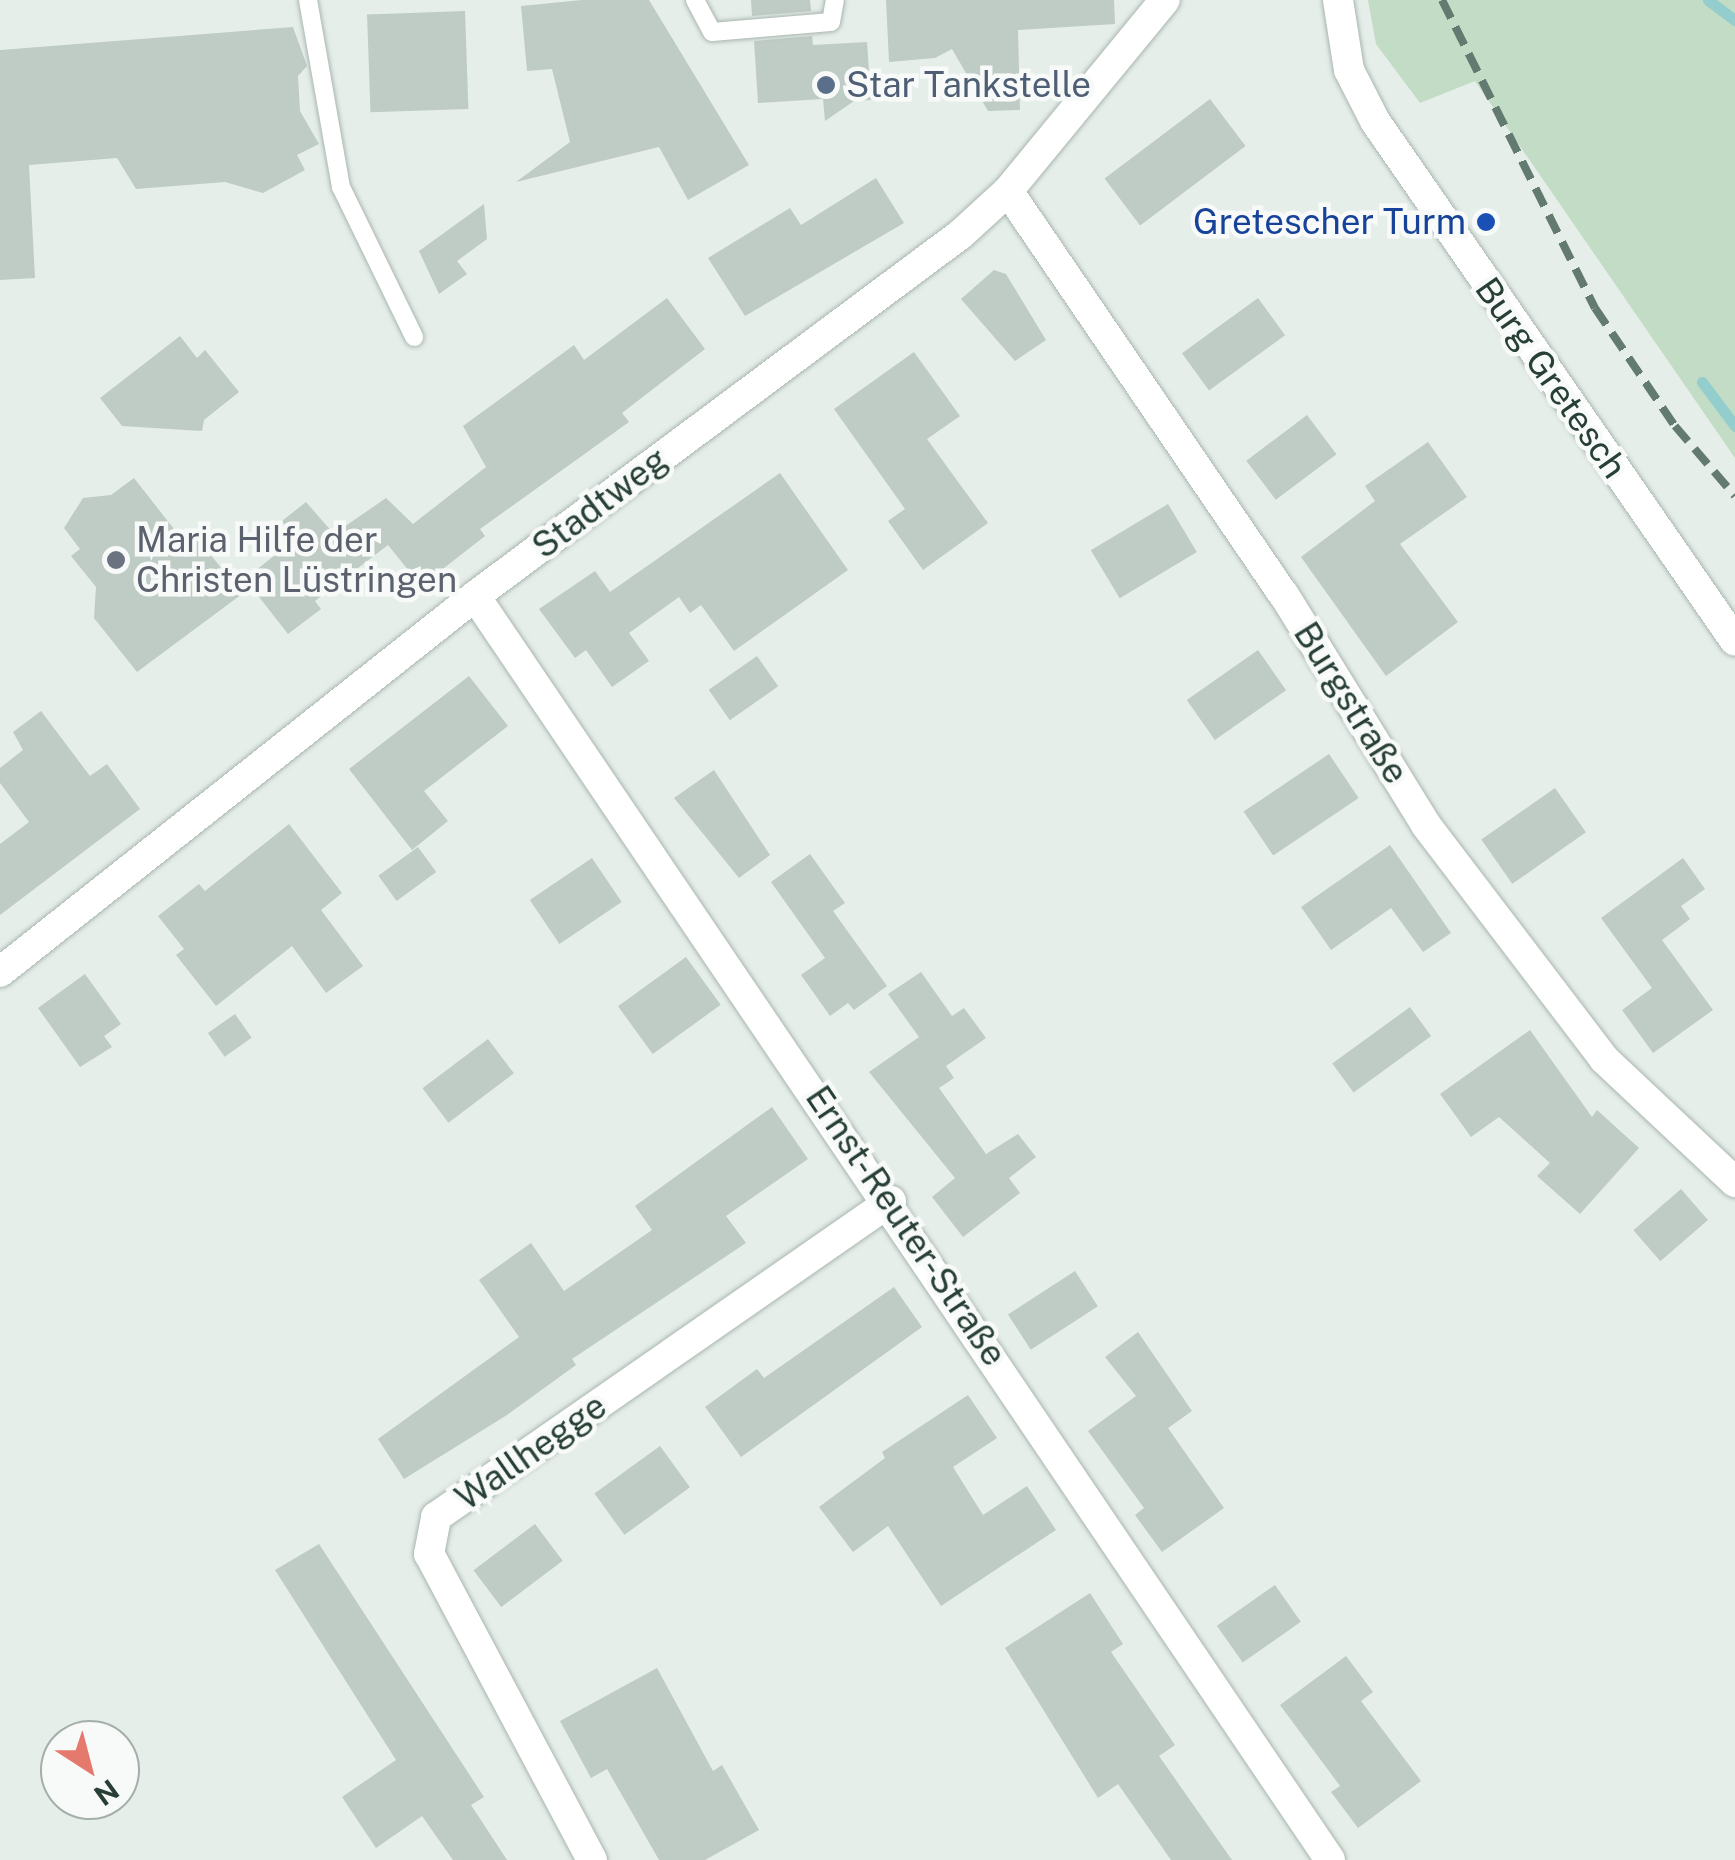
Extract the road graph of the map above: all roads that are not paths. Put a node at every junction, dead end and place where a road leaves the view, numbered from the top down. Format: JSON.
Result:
{"nodes":[{"id":1,"x":308,"y":0,"type":"edge"},
{"id":2,"x":696,"y":0,"type":"edge"},
{"id":3,"x":835,"y":0,"type":"edge"},
{"id":4,"x":1165,"y":0,"type":"edge"},
{"id":5,"x":1338,"y":0,"type":"edge"},
{"id":6,"x":1008,"y":191,"type":"junction"},
{"id":7,"x":414,"y":337,"type":"dead end"},
{"id":8,"x":475,"y":596,"type":"junction"},
{"id":9,"x":1735,"y":641,"type":"edge"},
{"id":10,"x":0,"y":972,"type":"edge"},
{"id":11,"x":1735,"y":1182,"type":"edge"},
{"id":12,"x":891,"y":1201,"type":"junction"},
{"id":13,"x":592,"y":1860,"type":"edge"},
{"id":14,"x":1330,"y":1860,"type":"edge"}],
"edges":[{"from":1,"to":7,"type":"lane"},
{"from":2,"to":3,"type":"lane"},
{"from":4,"to":6,"type":"street","name":"Stadtweg"},
{"from":5,"to":9,"type":"street","name":"Burg Gretesch"},
{"from":6,"to":8,"type":"street","name":"Stadtweg"},
{"from":6,"to":11,"type":"street","name":"Burgstraße"},
{"from":8,"to":10,"type":"street","name":"Stadtweg"},
{"from":8,"to":12,"type":"street","name":"Ernst-Reuter-Straße"},
{"from":12,"to":13,"type":"street","name":"Wallhegge"},
{"from":12,"to":14,"type":"street","name":"Ernst-Reuter-Straße"}]}
